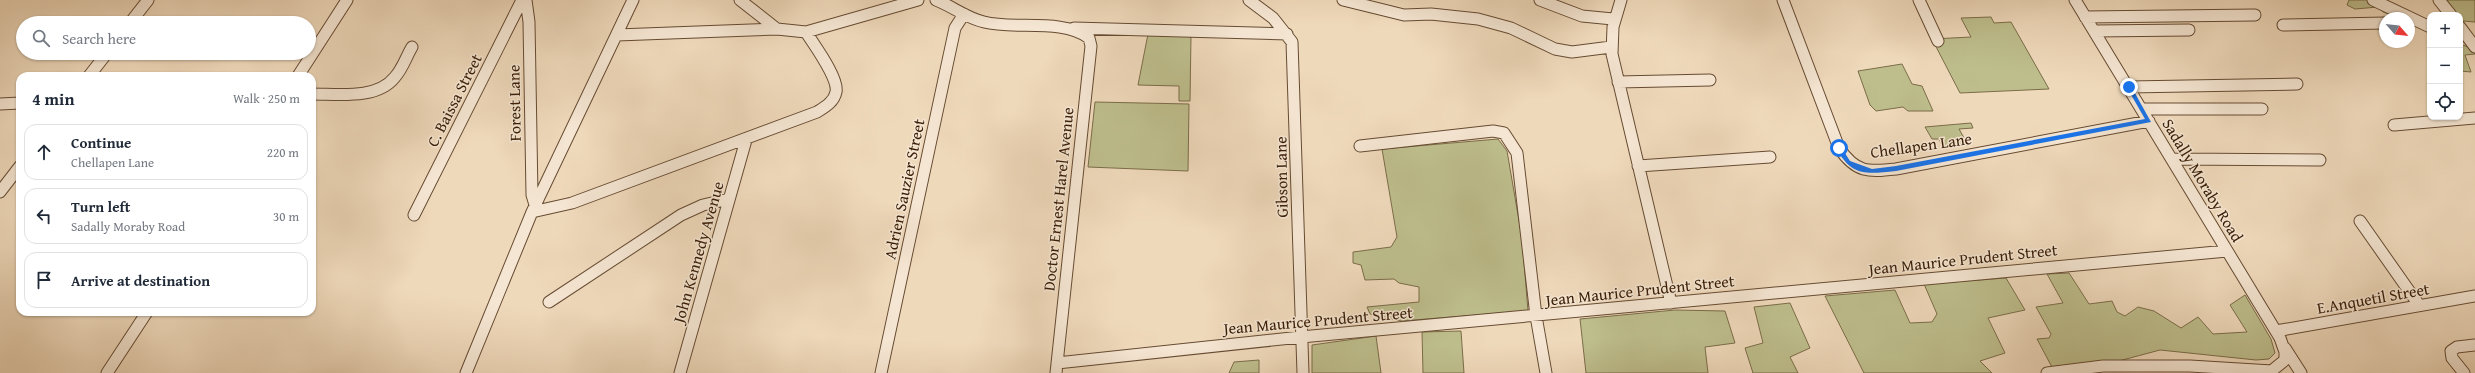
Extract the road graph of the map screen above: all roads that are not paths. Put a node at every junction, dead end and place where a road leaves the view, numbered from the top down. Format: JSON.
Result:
{"nodes":[{"id":1,"x":148,"y":0,"type":"edge"},
{"id":2,"x":347,"y":0,"type":"edge"},
{"id":3,"x":522,"y":0,"type":"edge"},
{"id":4,"x":526,"y":0,"type":"edge"},
{"id":5,"x":633,"y":0,"type":"edge"},
{"id":6,"x":740,"y":0,"type":"edge"},
{"id":7,"x":918,"y":0,"type":"edge"},
{"id":8,"x":936,"y":0,"type":"edge"},
{"id":9,"x":1249,"y":0,"type":"edge"},
{"id":10,"x":1343,"y":0,"type":"edge"},
{"id":11,"x":1540,"y":0,"type":"edge"},
{"id":12,"x":1621,"y":0,"type":"edge"},
{"id":13,"x":1783,"y":0,"type":"edge"},
{"id":14,"x":1919,"y":0,"type":"edge"},
{"id":15,"x":2075,"y":0,"type":"edge"},
{"id":16,"x":2373,"y":0,"type":"edge"},
{"id":17,"x":2439,"y":0,"type":"edge"},
{"id":18,"x":2449,"y":12,"type":"edge"},
{"id":19,"x":964,"y":14,"type":"junction"},
{"id":20,"x":2255,"y":15,"type":"dead end"},
{"id":21,"x":135,"y":16,"type":"edge"},
{"id":22,"x":2085,"y":17,"type":"junction"},
{"id":23,"x":1613,"y":19,"type":"junction"},
{"id":24,"x":2379,"y":23,"type":"edge"},
{"id":25,"x":2415,"y":23,"type":"edge"},
{"id":26,"x":2425,"y":24,"type":"edge"},
{"id":27,"x":2283,"y":25,"type":"dead end"},
{"id":28,"x":777,"y":29,"type":"junction"},
{"id":29,"x":1076,"y":30,"type":"junction"},
{"id":30,"x":2189,"y":30,"type":"dead end"},
{"id":31,"x":2094,"y":31,"type":"junction"},
{"id":32,"x":2463,"y":31,"type":"edge"},
{"id":33,"x":806,"y":32,"type":"junction"},
{"id":34,"x":1287,"y":34,"type":"junction"},
{"id":35,"x":617,"y":35,"type":"junction"},
{"id":36,"x":1938,"y":41,"type":"dead end"},
{"id":37,"x":2463,"y":41,"type":"edge"},
{"id":38,"x":412,"y":47,"type":"dead end"},
{"id":39,"x":1611,"y":47,"type":"junction"},
{"id":40,"x":2475,"y":47,"type":"edge"},
{"id":41,"x":316,"y":48,"type":"edge"},
{"id":42,"x":102,"y":60,"type":"edge"},
{"id":43,"x":308,"y":60,"type":"edge"},
{"id":44,"x":92,"y":72,"type":"edge"},
{"id":45,"x":301,"y":72,"type":"edge"},
{"id":46,"x":1710,"y":80,"type":"dead end"},
{"id":47,"x":1618,"y":82,"type":"junction"},
{"id":48,"x":2297,"y":84,"type":"dead end"},
{"id":49,"x":2129,"y":87,"type":"junction"},
{"id":50,"x":316,"y":94,"type":"edge"},
{"id":51,"x":16,"y":103,"type":"edge"},
{"id":52,"x":0,"y":104,"type":"edge"},
{"id":53,"x":2262,"y":108,"type":"dead end"},
{"id":54,"x":2142,"y":109,"type":"junction"},
{"id":55,"x":2475,"y":118,"type":"edge"},
{"id":56,"x":2149,"y":121,"type":"junction"},
{"id":57,"x":2394,"y":125,"type":"dead end"},
{"id":58,"x":746,"y":140,"type":"junction"},
{"id":59,"x":1360,"y":146,"type":"dead end"},
{"id":60,"x":1770,"y":157,"type":"dead end"},
{"id":61,"x":2173,"y":159,"type":"junction"},
{"id":62,"x":2320,"y":160,"type":"dead end"},
{"id":63,"x":1638,"y":166,"type":"junction"},
{"id":64,"x":16,"y":171,"type":"edge"},
{"id":65,"x":0,"y":192,"type":"edge"},
{"id":66,"x":729,"y":199,"type":"junction"},
{"id":67,"x":534,"y":209,"type":"junction"},
{"id":68,"x":414,"y":215,"type":"dead end"},
{"id":69,"x":2360,"y":221,"type":"dead end"},
{"id":70,"x":2227,"y":251,"type":"junction"},
{"id":71,"x":2475,"y":296,"type":"edge"},
{"id":72,"x":549,"y":302,"type":"dead end"},
{"id":73,"x":1670,"y":303,"type":"junction"},
{"id":74,"x":2419,"y":305,"type":"junction"},
{"id":75,"x":144,"y":316,"type":"edge"},
{"id":76,"x":1536,"y":316,"type":"junction"},
{"id":77,"x":2276,"y":331,"type":"junction"},
{"id":78,"x":1301,"y":337,"type":"junction"},
{"id":79,"x":2475,"y":345,"type":"edge"},
{"id":80,"x":2284,"y":347,"type":"junction"},
{"id":81,"x":1056,"y":368,"type":"edge"},
{"id":82,"x":2271,"y":372,"type":"edge"},
{"id":83,"x":107,"y":373,"type":"edge"},
{"id":84,"x":466,"y":373,"type":"edge"},
{"id":85,"x":680,"y":373,"type":"edge"},
{"id":86,"x":881,"y":373,"type":"edge"},
{"id":87,"x":1303,"y":373,"type":"edge"},
{"id":88,"x":1546,"y":373,"type":"edge"},
{"id":89,"x":2047,"y":373,"type":"edge"},
{"id":90,"x":2301,"y":373,"type":"edge"},
{"id":91,"x":2464,"y":373,"type":"edge"}],
"edges":[{"from":1,"to":21,"type":"street"},
{"from":2,"to":41,"type":"street"},
{"from":3,"to":68,"type":"street","name":"C. Baissa Street"},
{"from":4,"to":67,"type":"street","name":"Forest Lane"},
{"from":5,"to":35,"type":"street"},
{"from":6,"to":28,"type":"street"},
{"from":7,"to":33,"type":"street"},
{"from":8,"to":19,"type":"street"},
{"from":9,"to":34,"type":"street","name":"Gibson Lane"},
{"from":10,"to":39,"type":"street"},
{"from":11,"to":23,"type":"street"},
{"from":12,"to":23,"type":"street"},
{"from":13,"to":56,"type":"street","name":"Chellapen Lane"},
{"from":14,"to":36,"type":"street"},
{"from":15,"to":22,"type":"street","name":"Sadally Moraby Road"},
{"from":16,"to":26,"type":"street"},
{"from":17,"to":18,"type":"street"},
{"from":19,"to":29,"type":"street"},
{"from":19,"to":86,"type":"street","name":"Adrien Sauzier Street"},
{"from":20,"to":22,"type":"street"},
{"from":22,"to":31,"type":"street","name":"Sadally Moraby Road"},
{"from":23,"to":39,"type":"street"},
{"from":24,"to":27,"type":"street"},
{"from":25,"to":26,"type":"street"},
{"from":28,"to":33,"type":"street"},
{"from":28,"to":35,"type":"street"},
{"from":29,"to":34,"type":"street"},
{"from":29,"to":81,"type":"street","name":"Doctor Ernest Harel Avenue"},
{"from":30,"to":31,"type":"street"},
{"from":31,"to":49,"type":"street","name":"Sadally Moraby Road"},
{"from":32,"to":40,"type":"street"},
{"from":33,"to":58,"type":"street"},
{"from":34,"to":78,"type":"street","name":"Gibson Lane"},
{"from":35,"to":67,"type":"street"},
{"from":37,"to":40,"type":"street"},
{"from":38,"to":50,"type":"street"},
{"from":39,"to":47,"type":"street"},
{"from":42,"to":44,"type":"street"},
{"from":43,"to":45,"type":"street"},
{"from":46,"to":47,"type":"street"},
{"from":47,"to":63,"type":"street"},
{"from":48,"to":49,"type":"street"},
{"from":49,"to":54,"type":"street","name":"Sadally Moraby Road"},
{"from":51,"to":52,"type":"street"},
{"from":53,"to":54,"type":"street"},
{"from":54,"to":56,"type":"street","name":"Sadally Moraby Road"},
{"from":55,"to":57,"type":"street"},
{"from":56,"to":61,"type":"street","name":"Sadally Moraby Road"},
{"from":58,"to":66,"type":"street","name":"John Kennedy Avenue"},
{"from":58,"to":67,"type":"street"},
{"from":59,"to":76,"type":"street"},
{"from":60,"to":63,"type":"street"},
{"from":61,"to":62,"type":"street"},
{"from":61,"to":70,"type":"street","name":"Sadally Moraby Road"},
{"from":63,"to":73,"type":"street"},
{"from":64,"to":65,"type":"street"},
{"from":66,"to":72,"type":"street"},
{"from":66,"to":85,"type":"street","name":"John Kennedy Avenue"},
{"from":67,"to":84,"type":"street"},
{"from":69,"to":74,"type":"street"},
{"from":70,"to":73,"type":"street","name":"Jean Maurice Prudent Street"},
{"from":70,"to":77,"type":"street","name":"Sadally Moraby Road"},
{"from":71,"to":74,"type":"street","name":"E.Anquetil Street"},
{"from":73,"to":76,"type":"street","name":"Jean Maurice Prudent Street"},
{"from":74,"to":77,"type":"street","name":"E.Anquetil Street"},
{"from":75,"to":83,"type":"street"},
{"from":76,"to":78,"type":"street","name":"Jean Maurice Prudent Street"},
{"from":76,"to":88,"type":"street"},
{"from":77,"to":80,"type":"street","name":"Sadally Moraby Road"},
{"from":78,"to":81,"type":"street","name":"Jean Maurice Prudent Street"},
{"from":78,"to":87,"type":"street","name":"Gibson Lane"},
{"from":79,"to":91,"type":"street"},
{"from":80,"to":82,"type":"street"},
{"from":80,"to":90,"type":"street","name":"Sadally Moraby Road"},
{"from":82,"to":89,"type":"street"}]}
